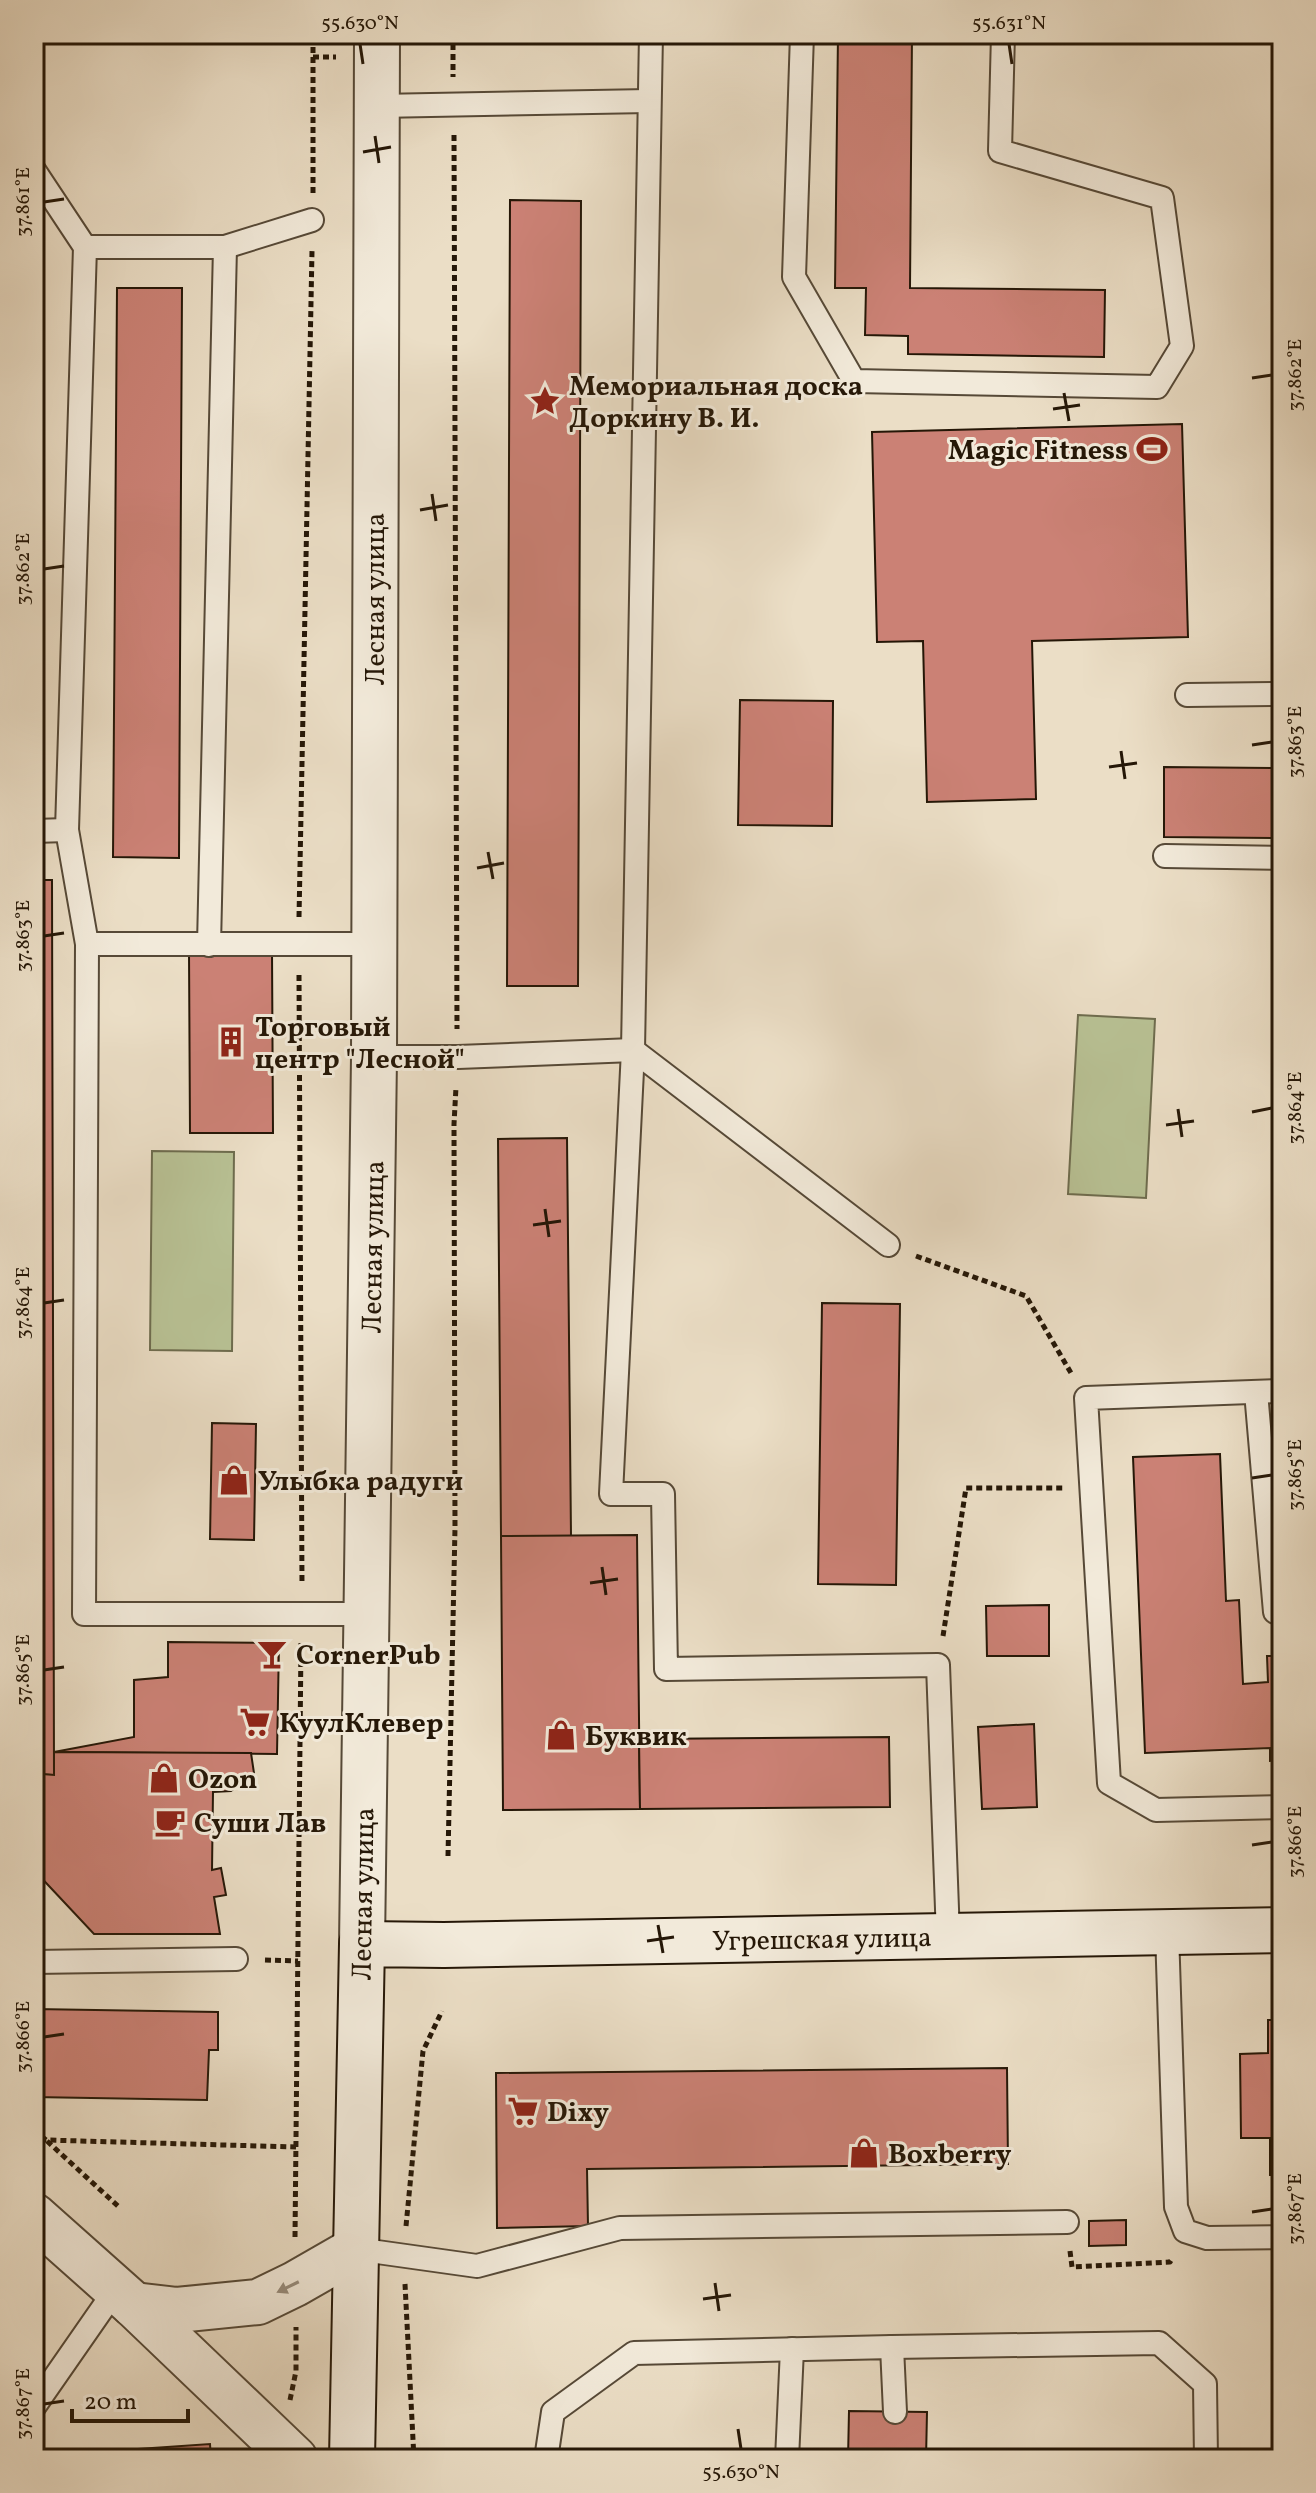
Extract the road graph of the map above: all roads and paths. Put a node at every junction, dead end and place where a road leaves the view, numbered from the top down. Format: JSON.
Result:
{"nodes":[{"id":1,"x":313,"y":34,"type":"edge"},
{"id":2,"x":453,"y":34,"type":"edge"},
{"id":3,"x":651,"y":34,"type":"edge"},
{"id":4,"x":802,"y":34,"type":"edge"},
{"id":5,"x":1003,"y":34,"type":"edge"},
{"id":6,"x":362,"y":46,"type":"edge"},
{"id":7,"x":313,"y":57,"type":"junction"},
{"id":8,"x":649,"y":101,"type":"junction"},
{"id":9,"x":452,"y":104,"type":"junction"},
{"id":10,"x":378,"y":106,"type":"junction"},
{"id":11,"x":34,"y":170,"type":"edge"},
{"id":12,"x":312,"y":220,"type":"junction"},
{"id":13,"x":85,"y":247,"type":"junction"},
{"id":14,"x":225,"y":247,"type":"junction"},
{"id":15,"x":1282,"y":694,"type":"edge"},
{"id":16,"x":1187,"y":695,"type":"dead end"},
{"id":17,"x":67,"y":830,"type":"junction"},
{"id":18,"x":34,"y":831,"type":"edge"},
{"id":19,"x":1165,"y":856,"type":"dead end"},
{"id":20,"x":1282,"y":858,"type":"edge"},
{"id":21,"x":87,"y":944,"type":"junction"},
{"id":22,"x":298,"y":944,"type":"junction"},
{"id":23,"x":373,"y":944,"type":"junction"},
{"id":24,"x":209,"y":945,"type":"junction"},
{"id":25,"x":633,"y":1050,"type":"junction"},
{"id":26,"x":374,"y":1057,"type":"junction"},
{"id":27,"x":458,"y":1057,"type":"junction"},
{"id":28,"x":888,"y":1245,"type":"joint"},
{"id":29,"x":1282,"y":1391,"type":"edge"},
{"id":30,"x":1256,"y":1392,"type":"junction"},
{"id":31,"x":1086,"y":1398,"type":"junction"},
{"id":32,"x":1092,"y":1487,"type":"junction"},
{"id":33,"x":1282,"y":1612,"type":"edge"},
{"id":34,"x":368,"y":1614,"type":"junction"},
{"id":35,"x":302,"y":1615,"type":"junction"},
{"id":36,"x":938,"y":1665,"type":"junction"},
{"id":37,"x":1282,"y":1807,"type":"edge"},
{"id":38,"x":448,"y":1856,"type":"dead end"},
{"id":39,"x":1282,"y":1930,"type":"edge"},
{"id":40,"x":1167,"y":1932,"type":"junction"},
{"id":41,"x":948,"y":1936,"type":"junction"},
{"id":42,"x":362,"y":1944,"type":"junction"},
{"id":43,"x":236,"y":1959,"type":"dead end"},
{"id":44,"x":34,"y":1962,"type":"edge"},
{"id":45,"x":34,"y":2130,"type":"edge"},
{"id":46,"x":46,"y":2140,"type":"junction"},
{"id":47,"x":296,"y":2147,"type":"junction"},
{"id":48,"x":119,"y":2207,"type":"dead end"},
{"id":49,"x":34,"y":2216,"type":"edge"},
{"id":50,"x":1067,"y":2222,"type":"dead end"},
{"id":51,"x":1282,"y":2237,"type":"edge"},
{"id":52,"x":356,"y":2249,"type":"junction"},
{"id":53,"x":1170,"y":2262,"type":"dead end"},
{"id":54,"x":1099,"y":2267,"type":"dead end"},
{"id":55,"x":295,"y":2284,"type":"junction"},
{"id":56,"x":125,"y":2297,"type":"junction"},
{"id":57,"x":892,"y":2347,"type":"junction"},
{"id":58,"x":792,"y":2349,"type":"junction"},
{"id":59,"x":34,"y":2407,"type":"edge"},
{"id":60,"x":895,"y":2412,"type":"dead end"},
{"id":61,"x":288,"y":2451,"type":"edge"},
{"id":62,"x":352,"y":2459,"type":"edge"},
{"id":63,"x":546,"y":2459,"type":"edge"},
{"id":64,"x":787,"y":2459,"type":"edge"},
{"id":65,"x":1206,"y":2459,"type":"edge"}],
"edges":[{"from":1,"to":7,"type":"path"},
{"from":2,"to":9,"type":"path"},
{"from":3,"to":8,"type":"lane"},
{"from":4,"to":5,"type":"lane"},
{"from":6,"to":7,"type":"path"},
{"from":6,"to":10,"type":"street","name":"Лесная улица"},
{"from":7,"to":12,"type":"path"},
{"from":8,"to":9,"type":"lane"},
{"from":8,"to":25,"type":"lane"},
{"from":9,"to":10,"type":"lane"},
{"from":9,"to":27,"type":"path"},
{"from":10,"to":23,"type":"street","name":"Лесная улица"},
{"from":11,"to":13,"type":"lane"},
{"from":12,"to":14,"type":"lane"},
{"from":12,"to":22,"type":"path"},
{"from":13,"to":14,"type":"lane"},
{"from":13,"to":17,"type":"lane"},
{"from":14,"to":24,"type":"lane"},
{"from":15,"to":16,"type":"lane"},
{"from":17,"to":18,"type":"lane"},
{"from":17,"to":21,"type":"lane"},
{"from":19,"to":20,"type":"lane"},
{"from":21,"to":24,"type":"lane"},
{"from":21,"to":35,"type":"lane"},
{"from":22,"to":23,"type":"lane"},
{"from":22,"to":24,"type":"lane"},
{"from":22,"to":35,"type":"path"},
{"from":23,"to":26,"type":"street","name":"Лесная улица"},
{"from":25,"to":27,"type":"lane"},
{"from":25,"to":28,"type":"lane"},
{"from":25,"to":36,"type":"lane"},
{"from":26,"to":27,"type":"lane"},
{"from":26,"to":34,"type":"street","name":"Лесная улица"},
{"from":27,"to":38,"type":"path"},
{"from":28,"to":31,"type":"path"},
{"from":29,"to":30,"type":"lane"},
{"from":30,"to":31,"type":"lane"},
{"from":30,"to":33,"type":"lane"},
{"from":31,"to":32,"type":"lane"},
{"from":32,"to":36,"type":"path"},
{"from":32,"to":37,"type":"lane"},
{"from":34,"to":35,"type":"lane"},
{"from":34,"to":42,"type":"street","name":"Лесная улица"},
{"from":35,"to":47,"type":"path"},
{"from":36,"to":41,"type":"lane"},
{"from":39,"to":40,"type":"street","name":"Угрешская улица"},
{"from":40,"to":41,"type":"street","name":"Угрешская улица"},
{"from":40,"to":51,"type":"lane"},
{"from":41,"to":42,"type":"street","name":"Угрешская улица"},
{"from":42,"to":52,"type":"street","name":"Лесная улица"},
{"from":43,"to":44,"type":"lane"},
{"from":45,"to":46,"type":"path"},
{"from":46,"to":47,"type":"path"},
{"from":46,"to":48,"type":"path"},
{"from":47,"to":55,"type":"path"},
{"from":49,"to":56,"type":"street"},
{"from":50,"to":52,"type":"lane"},
{"from":52,"to":55,"type":"street"},
{"from":52,"to":62,"type":"street","name":"Лесная улица"},
{"from":53,"to":54,"type":"path"},
{"from":55,"to":56,"type":"street","one_way":true},
{"from":55,"to":61,"type":"path"},
{"from":56,"to":59,"type":"lane"},
{"from":56,"to":61,"type":"street"},
{"from":57,"to":58,"type":"lane"},
{"from":57,"to":60,"type":"lane"},
{"from":57,"to":65,"type":"lane"},
{"from":58,"to":63,"type":"lane"},
{"from":58,"to":64,"type":"lane"}]}
